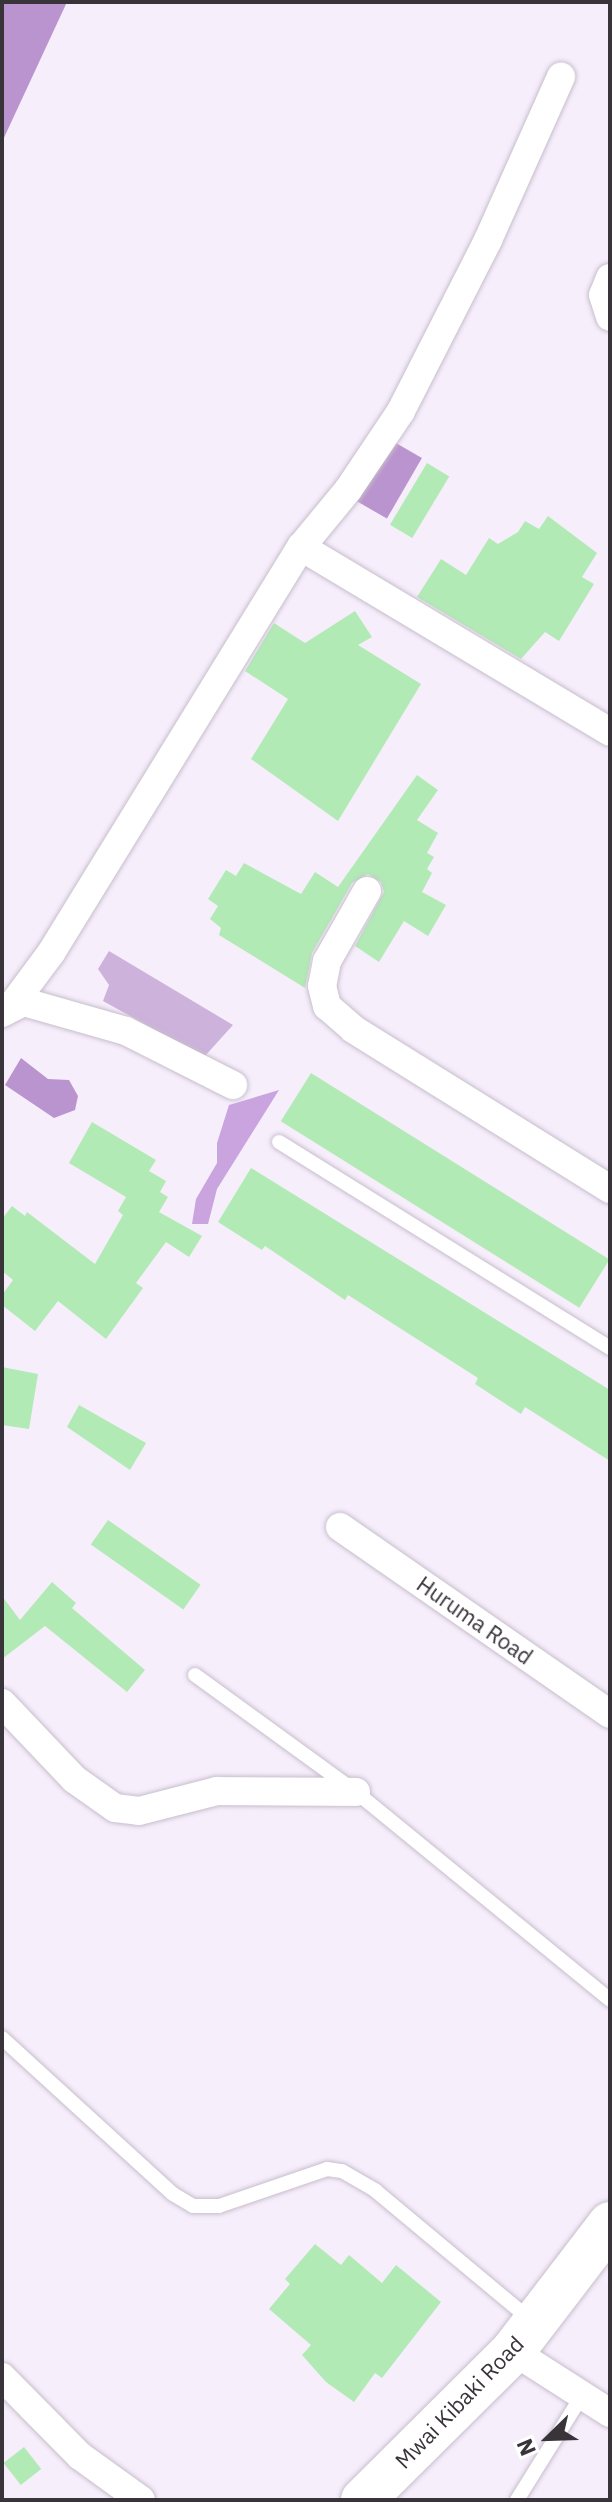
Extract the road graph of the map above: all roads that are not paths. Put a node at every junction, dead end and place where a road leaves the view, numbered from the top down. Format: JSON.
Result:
{"nodes":[{"id":1,"x":561,"y":77,"type":"dead end"},
{"id":2,"x":610,"y":278,"type":"edge"},
{"id":3,"x":610,"y":317,"type":"edge"},
{"id":4,"x":301,"y":547,"type":"junction"},
{"id":5,"x":610,"y":732,"type":"edge"},
{"id":6,"x":367,"y":891,"type":"dead end"},
{"id":7,"x":7,"y":1009,"type":"edge"},
{"id":8,"x":233,"y":1085,"type":"dead end"},
{"id":9,"x":279,"y":1142,"type":"dead end"},
{"id":10,"x":610,"y":1189,"type":"edge"},
{"id":11,"x":610,"y":1348,"type":"edge"},
{"id":12,"x":340,"y":1527,"type":"dead end"},
{"id":13,"x":195,"y":1675,"type":"dead end"},
{"id":14,"x":2,"y":1703,"type":"edge"},
{"id":15,"x":610,"y":1714,"type":"edge"},
{"id":16,"x":356,"y":1792,"type":"junction"},
{"id":17,"x":610,"y":2000,"type":"edge"},
{"id":18,"x":2,"y":2038,"type":"edge"},
{"id":19,"x":610,"y":2224,"type":"edge"},
{"id":20,"x":524,"y":2337,"type":"junction"},
{"id":21,"x":2,"y":2377,"type":"edge"},
{"id":22,"x":581,"y":2397,"type":"junction"},
{"id":23,"x":610,"y":2413,"type":"edge"},
{"id":24,"x":141,"y":2500,"type":"edge"},
{"id":25,"x":363,"y":2500,"type":"edge"},
{"id":26,"x":517,"y":2500,"type":"edge"}],
"edges":[{"from":1,"to":4,"type":"street"},
{"from":2,"to":3,"type":"street"},
{"from":4,"to":5,"type":"street"},
{"from":4,"to":7,"type":"street"},
{"from":6,"to":10,"type":"street"},
{"from":7,"to":8,"type":"street"},
{"from":9,"to":11,"type":"lane"},
{"from":12,"to":15,"type":"street","name":"Huruma Road"},
{"from":13,"to":16,"type":"lane"},
{"from":14,"to":16,"type":"street"},
{"from":16,"to":17,"type":"lane"},
{"from":18,"to":20,"type":"lane"},
{"from":19,"to":20,"type":"main road","name":"Mwai Kibaki Road"},
{"from":20,"to":22,"type":"street"},
{"from":20,"to":25,"type":"main road","name":"Mwai Kibaki Road"},
{"from":21,"to":24,"type":"street"},
{"from":22,"to":23,"type":"street"},
{"from":22,"to":26,"type":"lane"}]}
